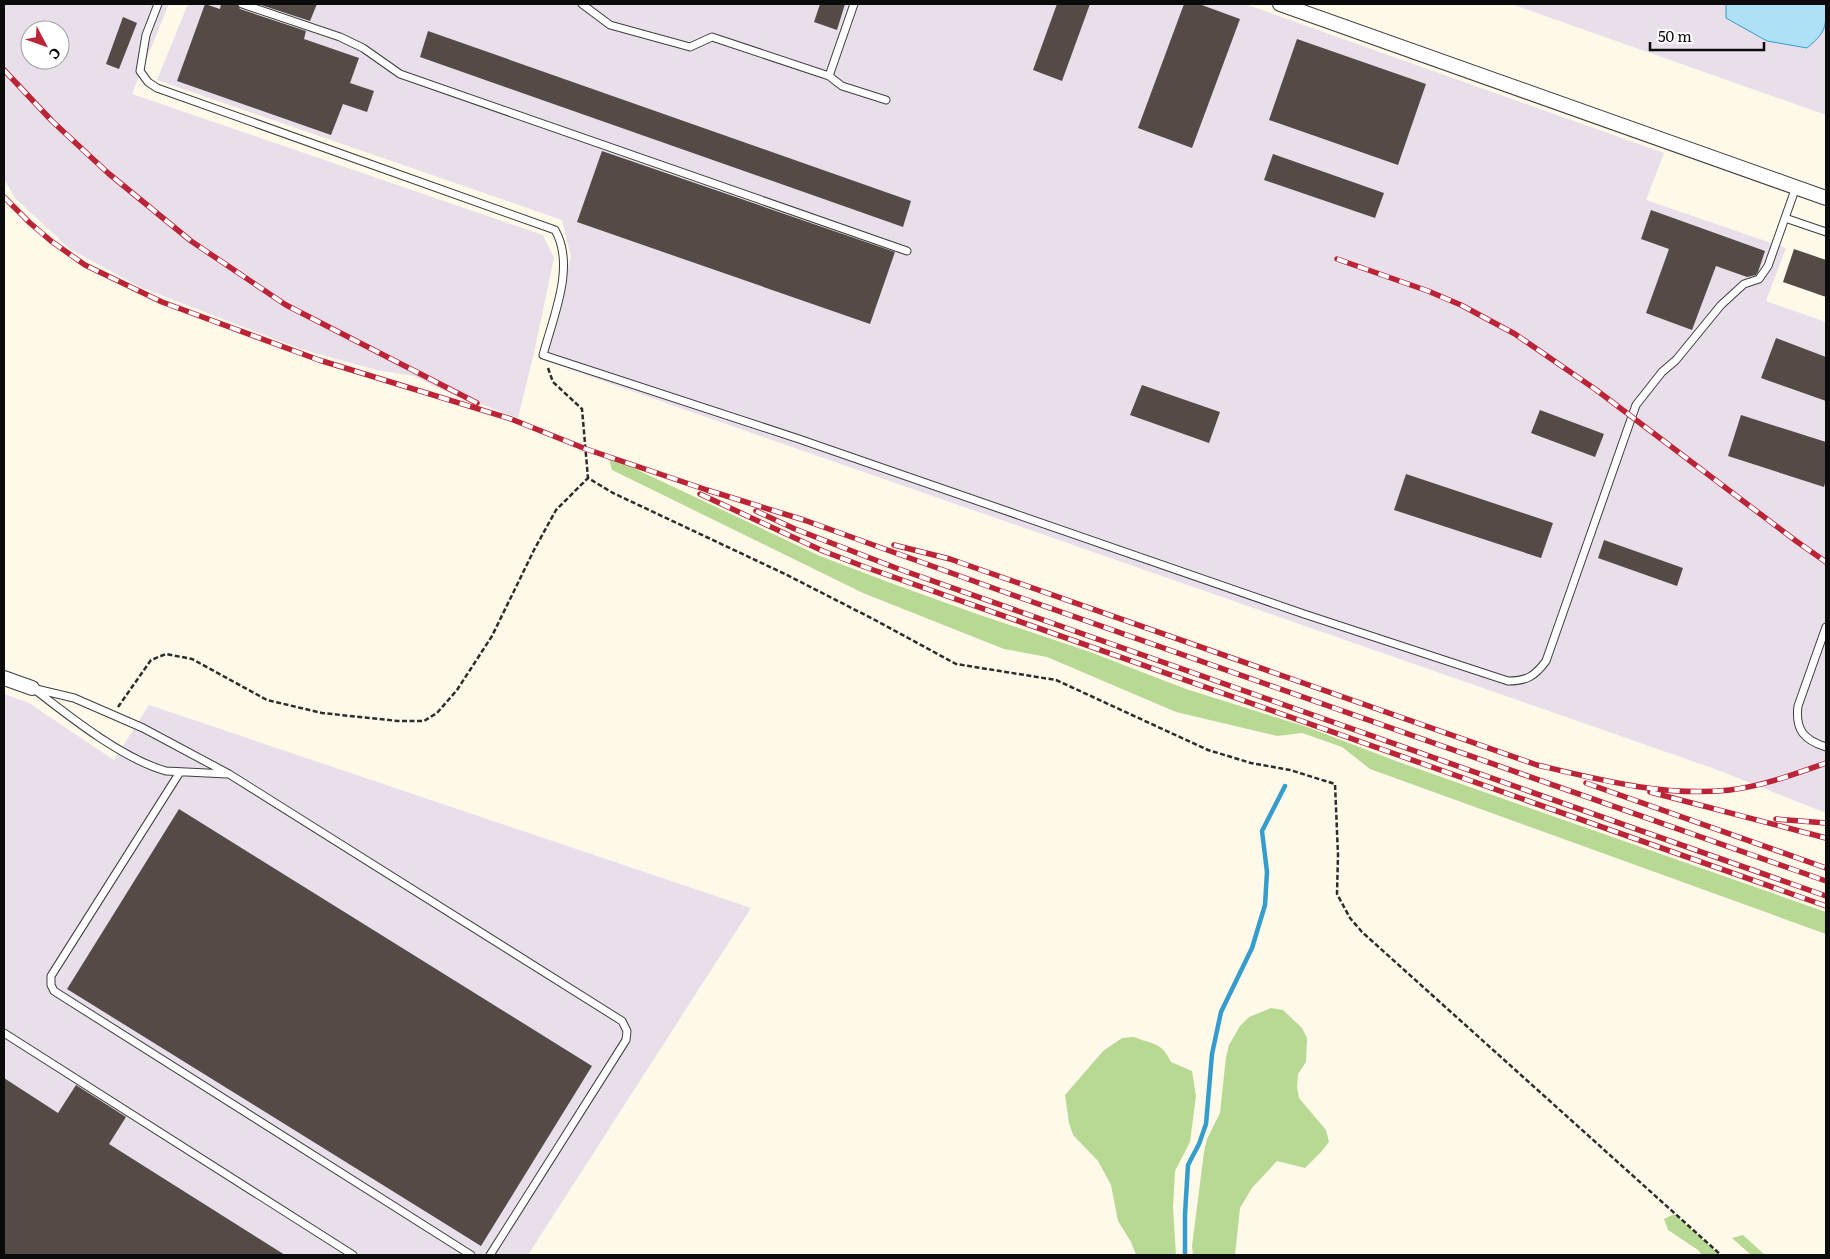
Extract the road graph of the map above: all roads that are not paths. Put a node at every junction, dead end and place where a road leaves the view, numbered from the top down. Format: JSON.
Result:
{"nodes":[{"id":1,"x":158,"y":4,"type":"edge"},
{"id":2,"x":242,"y":4,"type":"edge"},
{"id":3,"x":582,"y":4,"type":"edge"},
{"id":4,"x":854,"y":4,"type":"edge"},
{"id":5,"x":1280,"y":4,"type":"edge"},
{"id":6,"x":829,"y":76,"type":"junction"},
{"id":7,"x":886,"y":100,"type":"dead end"},
{"id":8,"x":1796,"y":187,"type":"junction"},
{"id":9,"x":1826,"y":198,"type":"edge"},
{"id":10,"x":1785,"y":218,"type":"junction"},
{"id":11,"x":1826,"y":232,"type":"edge"},
{"id":12,"x":907,"y":251,"type":"dead end"},
{"id":13,"x":1826,"y":627,"type":"edge"},
{"id":14,"x":4,"y":678,"type":"edge"},
{"id":15,"x":32,"y":688,"type":"junction"},
{"id":16,"x":1826,"y":747,"type":"edge"},
{"id":17,"x":180,"y":772,"type":"junction"},
{"id":18,"x":229,"y":774,"type":"junction"},
{"id":19,"x":4,"y":1033,"type":"edge"},
{"id":20,"x":353,"y":1255,"type":"edge"},
{"id":21,"x":470,"y":1255,"type":"edge"},
{"id":22,"x":490,"y":1255,"type":"edge"}],
"edges":[{"from":1,"to":10,"type":"lane"},
{"from":2,"to":12,"type":"lane"},
{"from":3,"to":6,"type":"lane"},
{"from":4,"to":6,"type":"lane"},
{"from":5,"to":8,"type":"street"},
{"from":6,"to":7,"type":"lane"},
{"from":8,"to":9,"type":"street"},
{"from":8,"to":10,"type":"lane"},
{"from":10,"to":11,"type":"lane"},
{"from":13,"to":16,"type":"lane"},
{"from":14,"to":15,"type":"street"},
{"from":15,"to":17,"type":"lane"},
{"from":15,"to":18,"type":"lane"},
{"from":17,"to":18,"type":"lane"},
{"from":17,"to":21,"type":"lane"},
{"from":18,"to":22,"type":"lane"},
{"from":19,"to":20,"type":"lane"}]}
